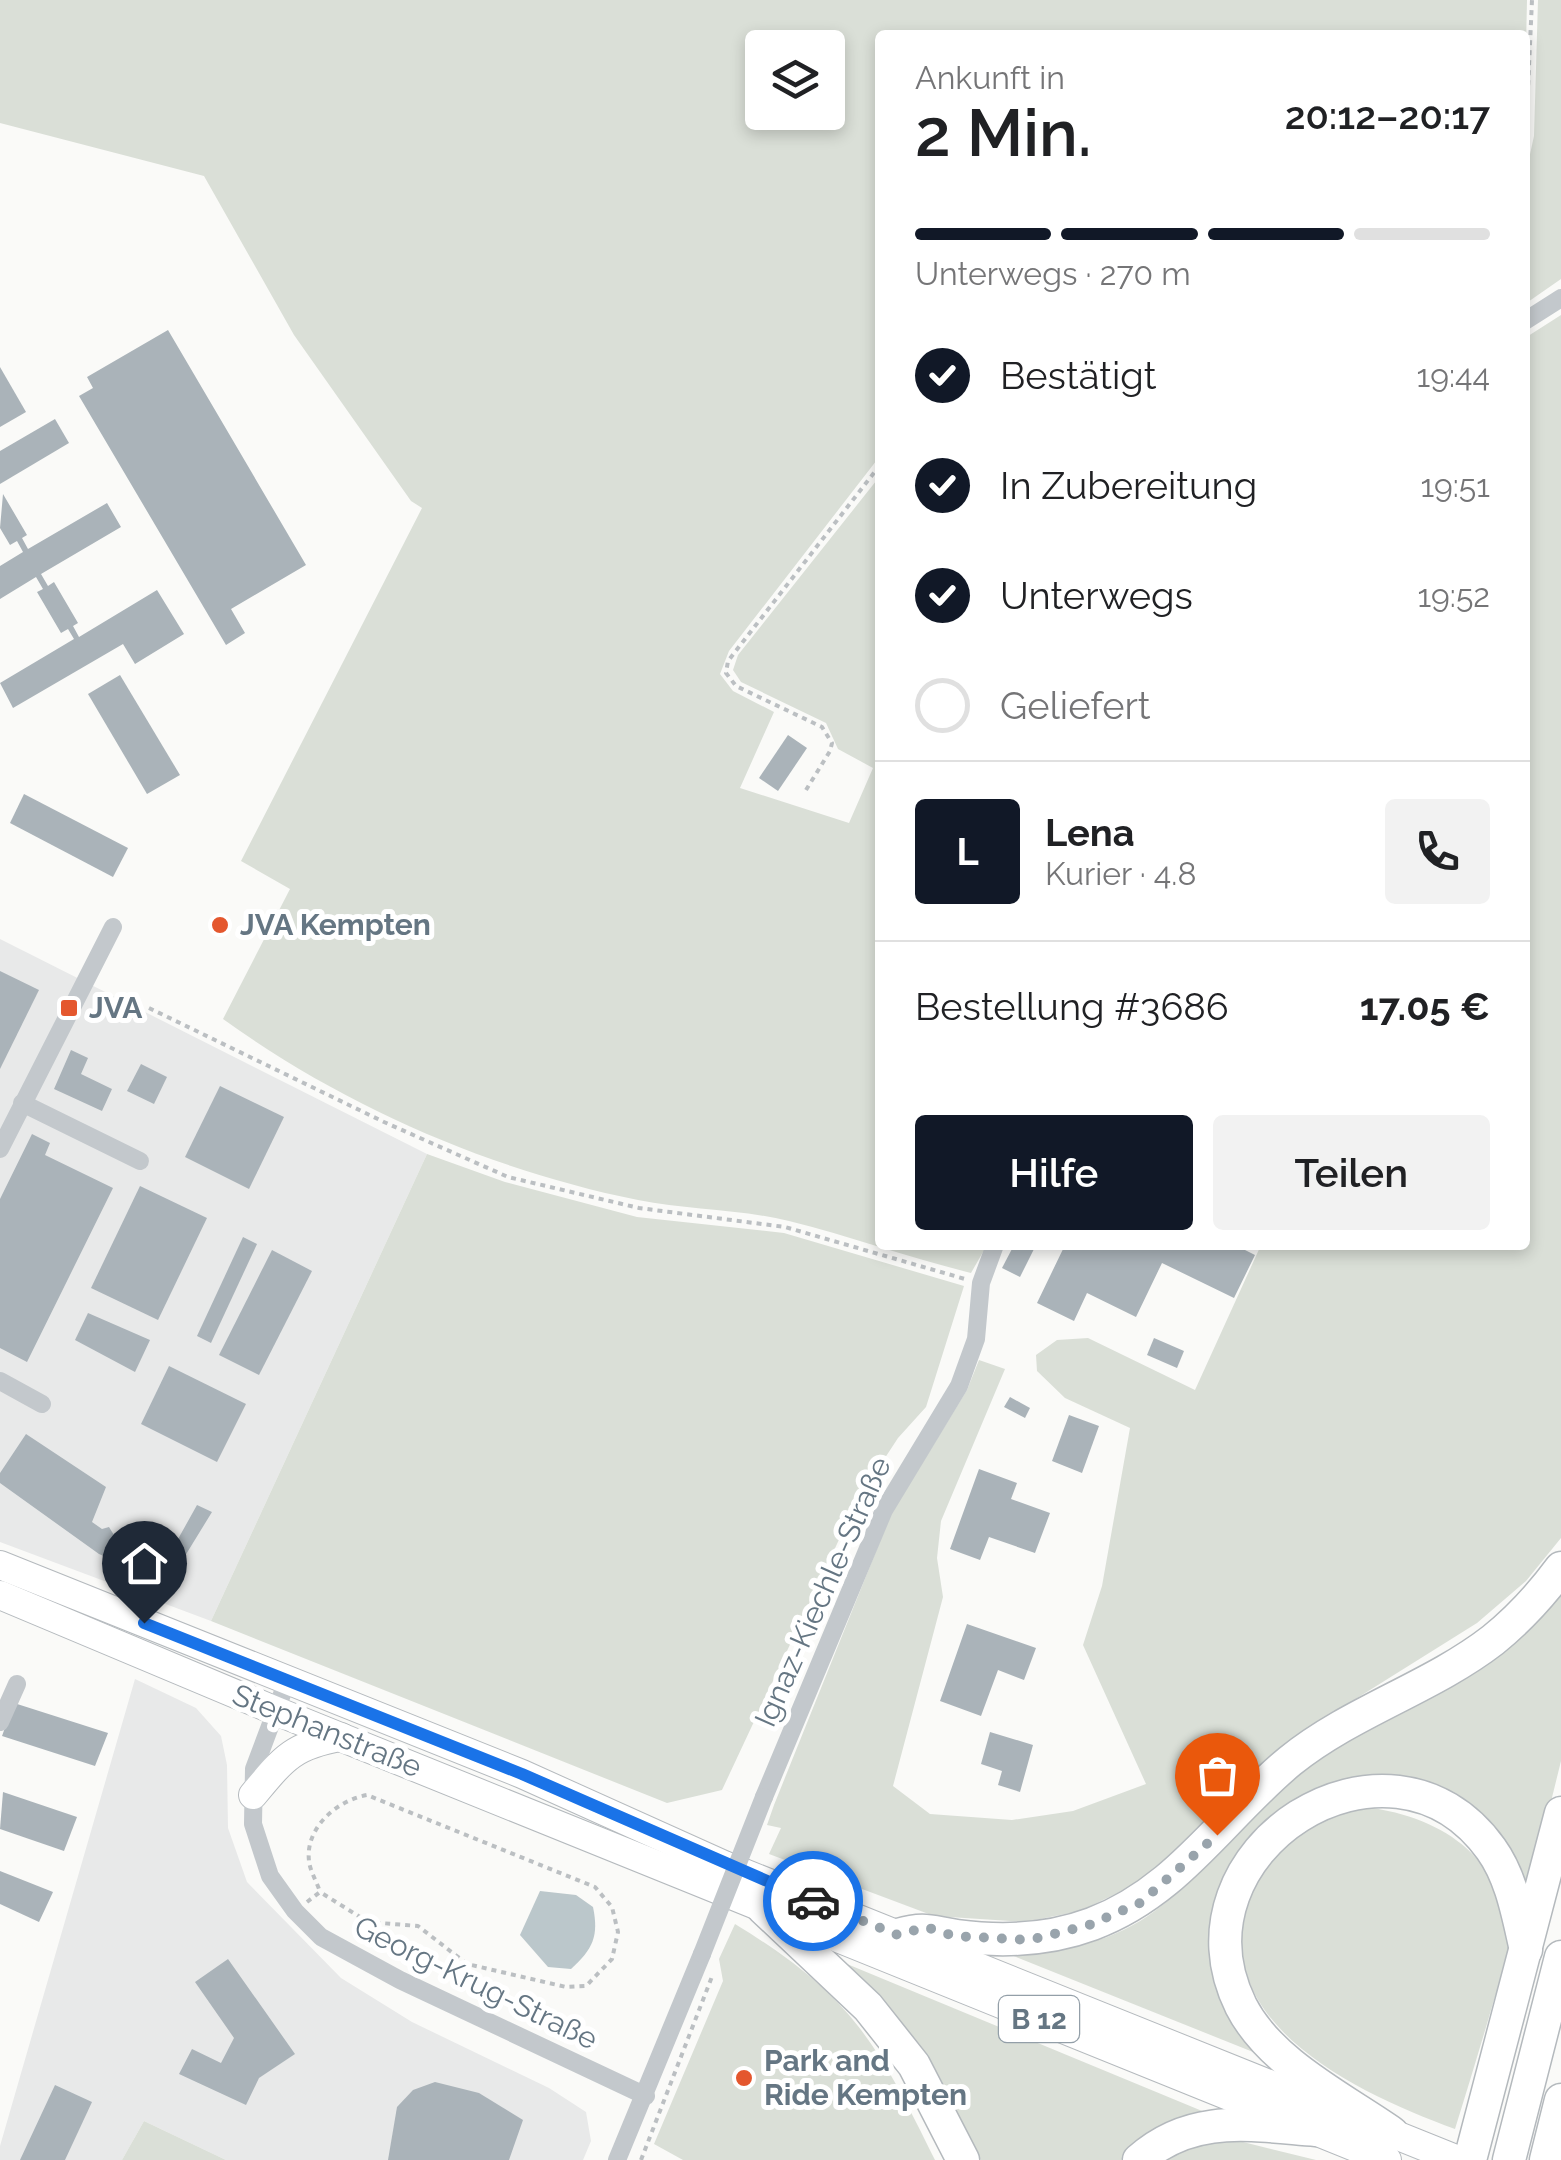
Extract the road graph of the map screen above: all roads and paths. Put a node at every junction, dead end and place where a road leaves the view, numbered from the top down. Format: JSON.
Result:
{"nodes":[{"id":1,"x":1532,"y":0,"type":"edge"},
{"id":2,"x":1530,"y":44,"type":"edge"},
{"id":3,"x":1561,"y":298,"type":"edge"},
{"id":4,"x":1530,"y":318,"type":"edge"},
{"id":5,"x":875,"y":471,"type":"edge"},
{"id":6,"x":806,"y":790,"type":"dead end"},
{"id":7,"x":113,"y":927,"type":"dead end"},
{"id":8,"x":150,"y":1008,"type":"dead end"},
{"id":9,"x":22,"y":1103,"type":"junction"},
{"id":10,"x":0,"y":1150,"type":"edge"},
{"id":11,"x":140,"y":1162,"type":"dead end"},
{"id":12,"x":993,"y":1250,"type":"edge"},
{"id":13,"x":982,"y":1283,"type":"junction"},
{"id":14,"x":0,"y":1381,"type":"edge"},
{"id":15,"x":42,"y":1404,"type":"dead end"},
{"id":16,"x":0,"y":1565,"type":"edge"},
{"id":17,"x":1561,"y":1568,"type":"edge"},
{"id":18,"x":0,"y":1595,"type":"edge"},
{"id":19,"x":287,"y":1682,"type":"junction"},
{"id":20,"x":17,"y":1684,"type":"dead end"},
{"id":21,"x":276,"y":1711,"type":"junction"},
{"id":22,"x":0,"y":1722,"type":"edge"},
{"id":23,"x":341,"y":1737,"type":"junction"},
{"id":24,"x":254,"y":1795,"type":"junction"},
{"id":25,"x":1561,"y":1814,"type":"edge"},
{"id":26,"x":320,"y":1892,"type":"junction"},
{"id":27,"x":762,"y":1908,"type":"junction"},
{"id":28,"x":295,"y":1911,"type":"junction"},
{"id":29,"x":898,"y":1935,"type":"junction"},
{"id":30,"x":1526,"y":1950,"type":"junction"},
{"id":31,"x":1561,"y":1958,"type":"edge"},
{"id":32,"x":714,"y":1977,"type":"dead end"},
{"id":33,"x":646,"y":2096,"type":"junction"},
{"id":34,"x":1558,"y":2112,"type":"edge"},
{"id":35,"x":1316,"y":2130,"type":"junction"},
{"id":36,"x":1390,"y":2147,"type":"edge"},
{"id":37,"x":618,"y":2160,"type":"edge"},
{"id":38,"x":641,"y":2160,"type":"edge"},
{"id":39,"x":963,"y":2160,"type":"edge"},
{"id":40,"x":1140,"y":2160,"type":"edge"},
{"id":41,"x":1458,"y":2160,"type":"edge"},
{"id":42,"x":1470,"y":2160,"type":"edge"},
{"id":43,"x":1509,"y":2160,"type":"edge"},
{"id":44,"x":1546,"y":2160,"type":"edge"}],
"edges":[{"from":1,"to":2,"type":"path"},
{"from":3,"to":4,"type":"street"},
{"from":5,"to":6,"type":"path"},
{"from":7,"to":9,"type":"street"},
{"from":8,"to":13,"type":"path"},
{"from":9,"to":10,"type":"street"},
{"from":9,"to":11,"type":"street"},
{"from":12,"to":13,"type":"street","name":"Ignaz-Kiechle-Straße"},
{"from":13,"to":33,"type":"street","name":"Ignaz-Kiechle-Straße","bridge":true},
{"from":14,"to":15,"type":"street"},
{"from":16,"to":19,"type":"main road","name":"Stephanstraße","number":"B 12"},
{"from":17,"to":29,"type":"highway"},
{"from":18,"to":21,"type":"main road","name":"Stephanstraße","number":"B 12"},
{"from":19,"to":21,"type":"street","name":"Georg-Krug-Straße"},
{"from":19,"to":29,"type":"main road","name":"Stephanstraße","number":"B 12"},
{"from":20,"to":22,"type":"street"},
{"from":21,"to":23,"type":"main road","name":"Stephanstraße","number":"B 12"},
{"from":21,"to":24,"type":"street","name":"Georg-Krug-Straße"},
{"from":23,"to":24,"type":"main road"},
{"from":23,"to":27,"type":"main road","name":"Stephanstraße","number":"B 12"},
{"from":24,"to":28,"type":"street","name":"Georg-Krug-Straße"},
{"from":25,"to":30,"type":"highway"},
{"from":26,"to":26,"type":"path"},
{"from":26,"to":28,"type":"path"},
{"from":27,"to":35,"type":"main road","number":"B 12"},
{"from":27,"to":39,"type":"highway"},
{"from":28,"to":33,"type":"street","name":"Georg-Krug-Straße"},
{"from":29,"to":36,"type":"main road","number":"B 12"},
{"from":30,"to":36,"type":"highway"},
{"from":30,"to":42,"type":"highway"},
{"from":31,"to":43,"type":"highway"},
{"from":32,"to":38,"type":"path"},
{"from":33,"to":37,"type":"street"},
{"from":34,"to":44,"type":"highway"},
{"from":35,"to":36,"type":"main road","number":"B 12"},
{"from":35,"to":40,"type":"highway"},
{"from":36,"to":41,"type":"main road","number":"B 12"}]}
